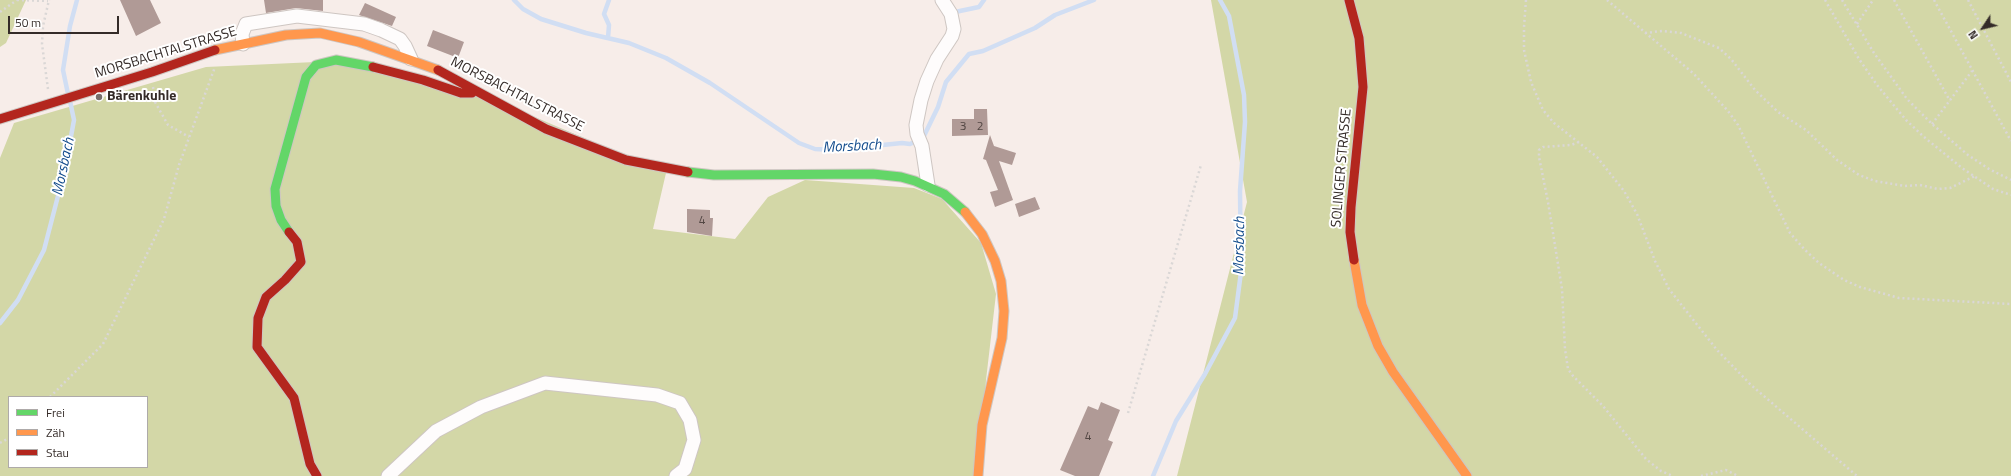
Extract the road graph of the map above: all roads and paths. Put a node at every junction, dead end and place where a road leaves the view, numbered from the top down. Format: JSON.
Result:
{"nodes":[{"id":1,"x":17,"y":0,"type":"edge"},
{"id":2,"x":942,"y":0,"type":"edge"},
{"id":3,"x":1349,"y":0,"type":"edge"},
{"id":4,"x":1526,"y":0,"type":"edge"},
{"id":5,"x":1607,"y":0,"type":"edge"},
{"id":6,"x":1825,"y":0,"type":"edge"},
{"id":7,"x":1842,"y":0,"type":"edge"},
{"id":8,"x":1873,"y":0,"type":"edge"},
{"id":9,"x":1894,"y":0,"type":"edge"},
{"id":10,"x":1934,"y":0,"type":"edge"},
{"id":11,"x":1968,"y":0,"type":"edge"},
{"id":12,"x":48,"y":1,"type":"edge"},
{"id":13,"x":0,"y":12,"type":"edge"},
{"id":14,"x":1857,"y":24,"type":"junction"},
{"id":15,"x":1645,"y":33,"type":"junction"},
{"id":16,"x":243,"y":44,"type":"junction"},
{"id":17,"x":222,"y":48,"type":"junction"},
{"id":18,"x":411,"y":59,"type":"junction"},
{"id":19,"x":1972,"y":71,"type":"junction"},
{"id":20,"x":2011,"y":82,"type":"edge"},
{"id":21,"x":483,"y":94,"type":"junction"},
{"id":22,"x":1950,"y":101,"type":"junction"},
{"id":23,"x":54,"y":102,"type":"junction"},
{"id":24,"x":155,"y":102,"type":"dead end"},
{"id":25,"x":0,"y":119,"type":"edge"},
{"id":26,"x":1932,"y":124,"type":"junction"},
{"id":27,"x":189,"y":137,"type":"junction"},
{"id":28,"x":2011,"y":141,"type":"edge"},
{"id":29,"x":1579,"y":142,"type":"junction"},
{"id":30,"x":1201,"y":165,"type":"dead end"},
{"id":31,"x":1974,"y":176,"type":"junction"},
{"id":32,"x":2011,"y":180,"type":"edge"},
{"id":33,"x":928,"y":185,"type":"junction"},
{"id":34,"x":2011,"y":195,"type":"edge"},
{"id":35,"x":2011,"y":304,"type":"edge"},
{"id":36,"x":51,"y":396,"type":"edge"},
{"id":37,"x":1128,"y":413,"type":"dead end"},
{"id":38,"x":317,"y":476,"type":"edge"},
{"id":39,"x":388,"y":476,"type":"edge"},
{"id":40,"x":676,"y":476,"type":"edge"},
{"id":41,"x":978,"y":476,"type":"edge"},
{"id":42,"x":1467,"y":476,"type":"edge"},
{"id":43,"x":1673,"y":476,"type":"edge"},
{"id":44,"x":1700,"y":476,"type":"edge"},
{"id":45,"x":1738,"y":476,"type":"edge"},
{"id":46,"x":1857,"y":476,"type":"edge"}],
"edges":[{"from":1,"to":12,"type":"path"},
{"from":1,"to":13,"type":"path"},
{"from":2,"to":33,"type":"street"},
{"from":3,"to":42,"type":"main road","name":"SOLINGER STRASSE"},
{"from":4,"to":29,"type":"path"},
{"from":5,"to":15,"type":"path"},
{"from":6,"to":31,"type":"path"},
{"from":7,"to":14,"type":"path"},
{"from":8,"to":14,"type":"path"},
{"from":9,"to":22,"type":"path"},
{"from":10,"to":19,"type":"path"},
{"from":11,"to":20,"type":"path"},
{"from":12,"to":23,"type":"path"},
{"from":14,"to":26,"type":"path"},
{"from":15,"to":31,"type":"path"},
{"from":15,"to":35,"type":"path"},
{"from":16,"to":17,"type":"main road","name":"MORSBACHTALSTRASSE"},
{"from":16,"to":18,"type":"main road","name":"MORSBACHTALSTRASSE"},
{"from":16,"to":18,"type":"street"},
{"from":17,"to":23,"type":"main road","name":"MORSBACHTALSTRASSE"},
{"from":17,"to":27,"type":"path"},
{"from":18,"to":21,"type":"main road","name":"MORSBACHTALSTRASSE"},
{"from":19,"to":22,"type":"path"},
{"from":19,"to":28,"type":"path"},
{"from":21,"to":33,"type":"main road","name":"MORSBACHTALSTRASSE"},
{"from":21,"to":38,"type":"main road"},
{"from":22,"to":26,"type":"path"},
{"from":23,"to":25,"type":"main road","name":"MORSBACHTALSTRASSE"},
{"from":24,"to":27,"type":"path"},
{"from":26,"to":32,"type":"path"},
{"from":27,"to":36,"type":"path"},
{"from":29,"to":43,"type":"path"},
{"from":29,"to":46,"type":"path"},
{"from":30,"to":37,"type":"path"},
{"from":31,"to":34,"type":"path"},
{"from":33,"to":41,"type":"main road","name":"MORSBACHTALSTRASSE"},
{"from":39,"to":40,"type":"street"},
{"from":44,"to":45,"type":"path"}]}
